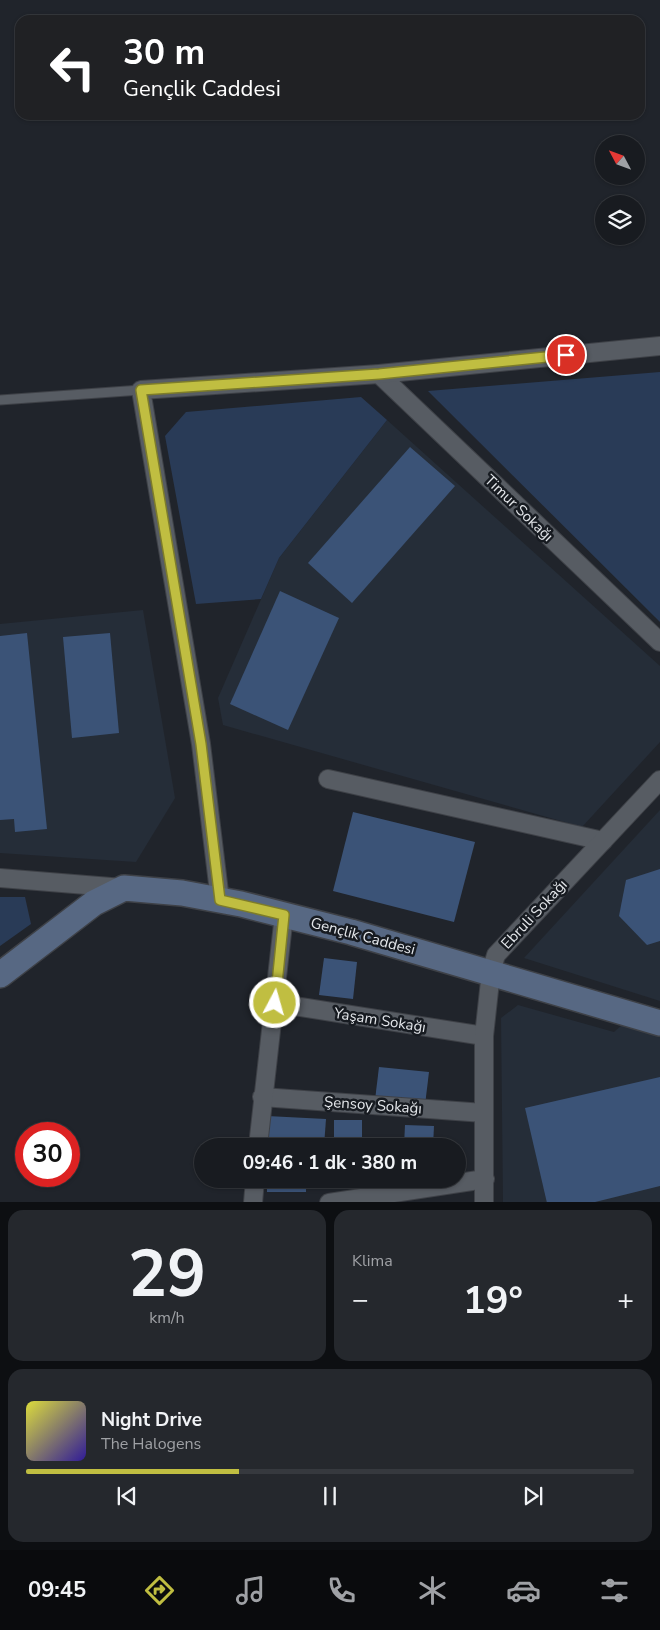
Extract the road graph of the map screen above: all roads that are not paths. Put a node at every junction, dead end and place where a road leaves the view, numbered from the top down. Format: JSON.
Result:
{"nodes":[{"id":1,"x":660,"y":346,"type":"edge"},
{"id":2,"x":379,"y":374,"type":"junction"},
{"id":3,"x":141,"y":390,"type":"junction"},
{"id":4,"x":0,"y":400,"type":"edge"},
{"id":5,"x":660,"y":642,"type":"edge"},
{"id":6,"x":328,"y":779,"type":"dead end"},
{"id":7,"x":660,"y":780,"type":"edge"},
{"id":8,"x":603,"y":841,"type":"junction"},
{"id":9,"x":0,"y":878,"type":"edge"},
{"id":10,"x":124,"y":888,"type":"junction"},
{"id":11,"x":220,"y":900,"type":"junction"},
{"id":12,"x":284,"y":915,"type":"junction"},
{"id":13,"x":491,"y":972,"type":"junction"},
{"id":14,"x":0,"y":975,"type":"edge"},
{"id":15,"x":275,"y":1003,"type":"junction"},
{"id":16,"x":660,"y":1023,"type":"edge"},
{"id":17,"x":484,"y":1036,"type":"junction"},
{"id":18,"x":262,"y":1097,"type":"junction"},
{"id":19,"x":484,"y":1113,"type":"junction"},
{"id":20,"x":259,"y":1138,"type":"edge"},
{"id":21,"x":484,"y":1179,"type":"junction"},
{"id":22,"x":254,"y":1188,"type":"edge"},
{"id":23,"x":253,"y":1202,"type":"edge"},
{"id":24,"x":329,"y":1202,"type":"edge"},
{"id":25,"x":484,"y":1202,"type":"edge"}],
"edges":[{"from":1,"to":2,"type":"street"},
{"from":2,"to":3,"type":"street"},
{"from":2,"to":5,"type":"street","name":"Timur Sokağı"},
{"from":3,"to":4,"type":"lane"},
{"from":3,"to":11,"type":"street"},
{"from":6,"to":8,"type":"street"},
{"from":7,"to":8,"type":"street","name":"Ebruli Sokağı"},
{"from":8,"to":13,"type":"street","name":"Ebruli Sokağı"},
{"from":9,"to":10,"type":"street","name":"Gençlik Caddesi"},
{"from":10,"to":11,"type":"street","name":"Gençlik Caddesi"},
{"from":10,"to":14,"type":"street"},
{"from":11,"to":12,"type":"street","name":"Gençlik Caddesi"},
{"from":12,"to":13,"type":"street","name":"Gençlik Caddesi"},
{"from":12,"to":15,"type":"street"},
{"from":13,"to":16,"type":"street","name":"Gençlik Caddesi"},
{"from":13,"to":17,"type":"street","name":"Ebruli Sokağı"},
{"from":15,"to":17,"type":"street","name":"Yaşam Sokağı"},
{"from":15,"to":18,"type":"street"},
{"from":17,"to":19,"type":"street","name":"Ebruli Sokağı"},
{"from":18,"to":19,"type":"street","name":"Şensoy Sokağı"},
{"from":18,"to":20,"type":"street"},
{"from":19,"to":21,"type":"street","name":"Ebruli Sokağı"},
{"from":21,"to":24,"type":"street"},
{"from":21,"to":25,"type":"street","name":"Ebruli Sokağı"},
{"from":22,"to":23,"type":"street"}]}
